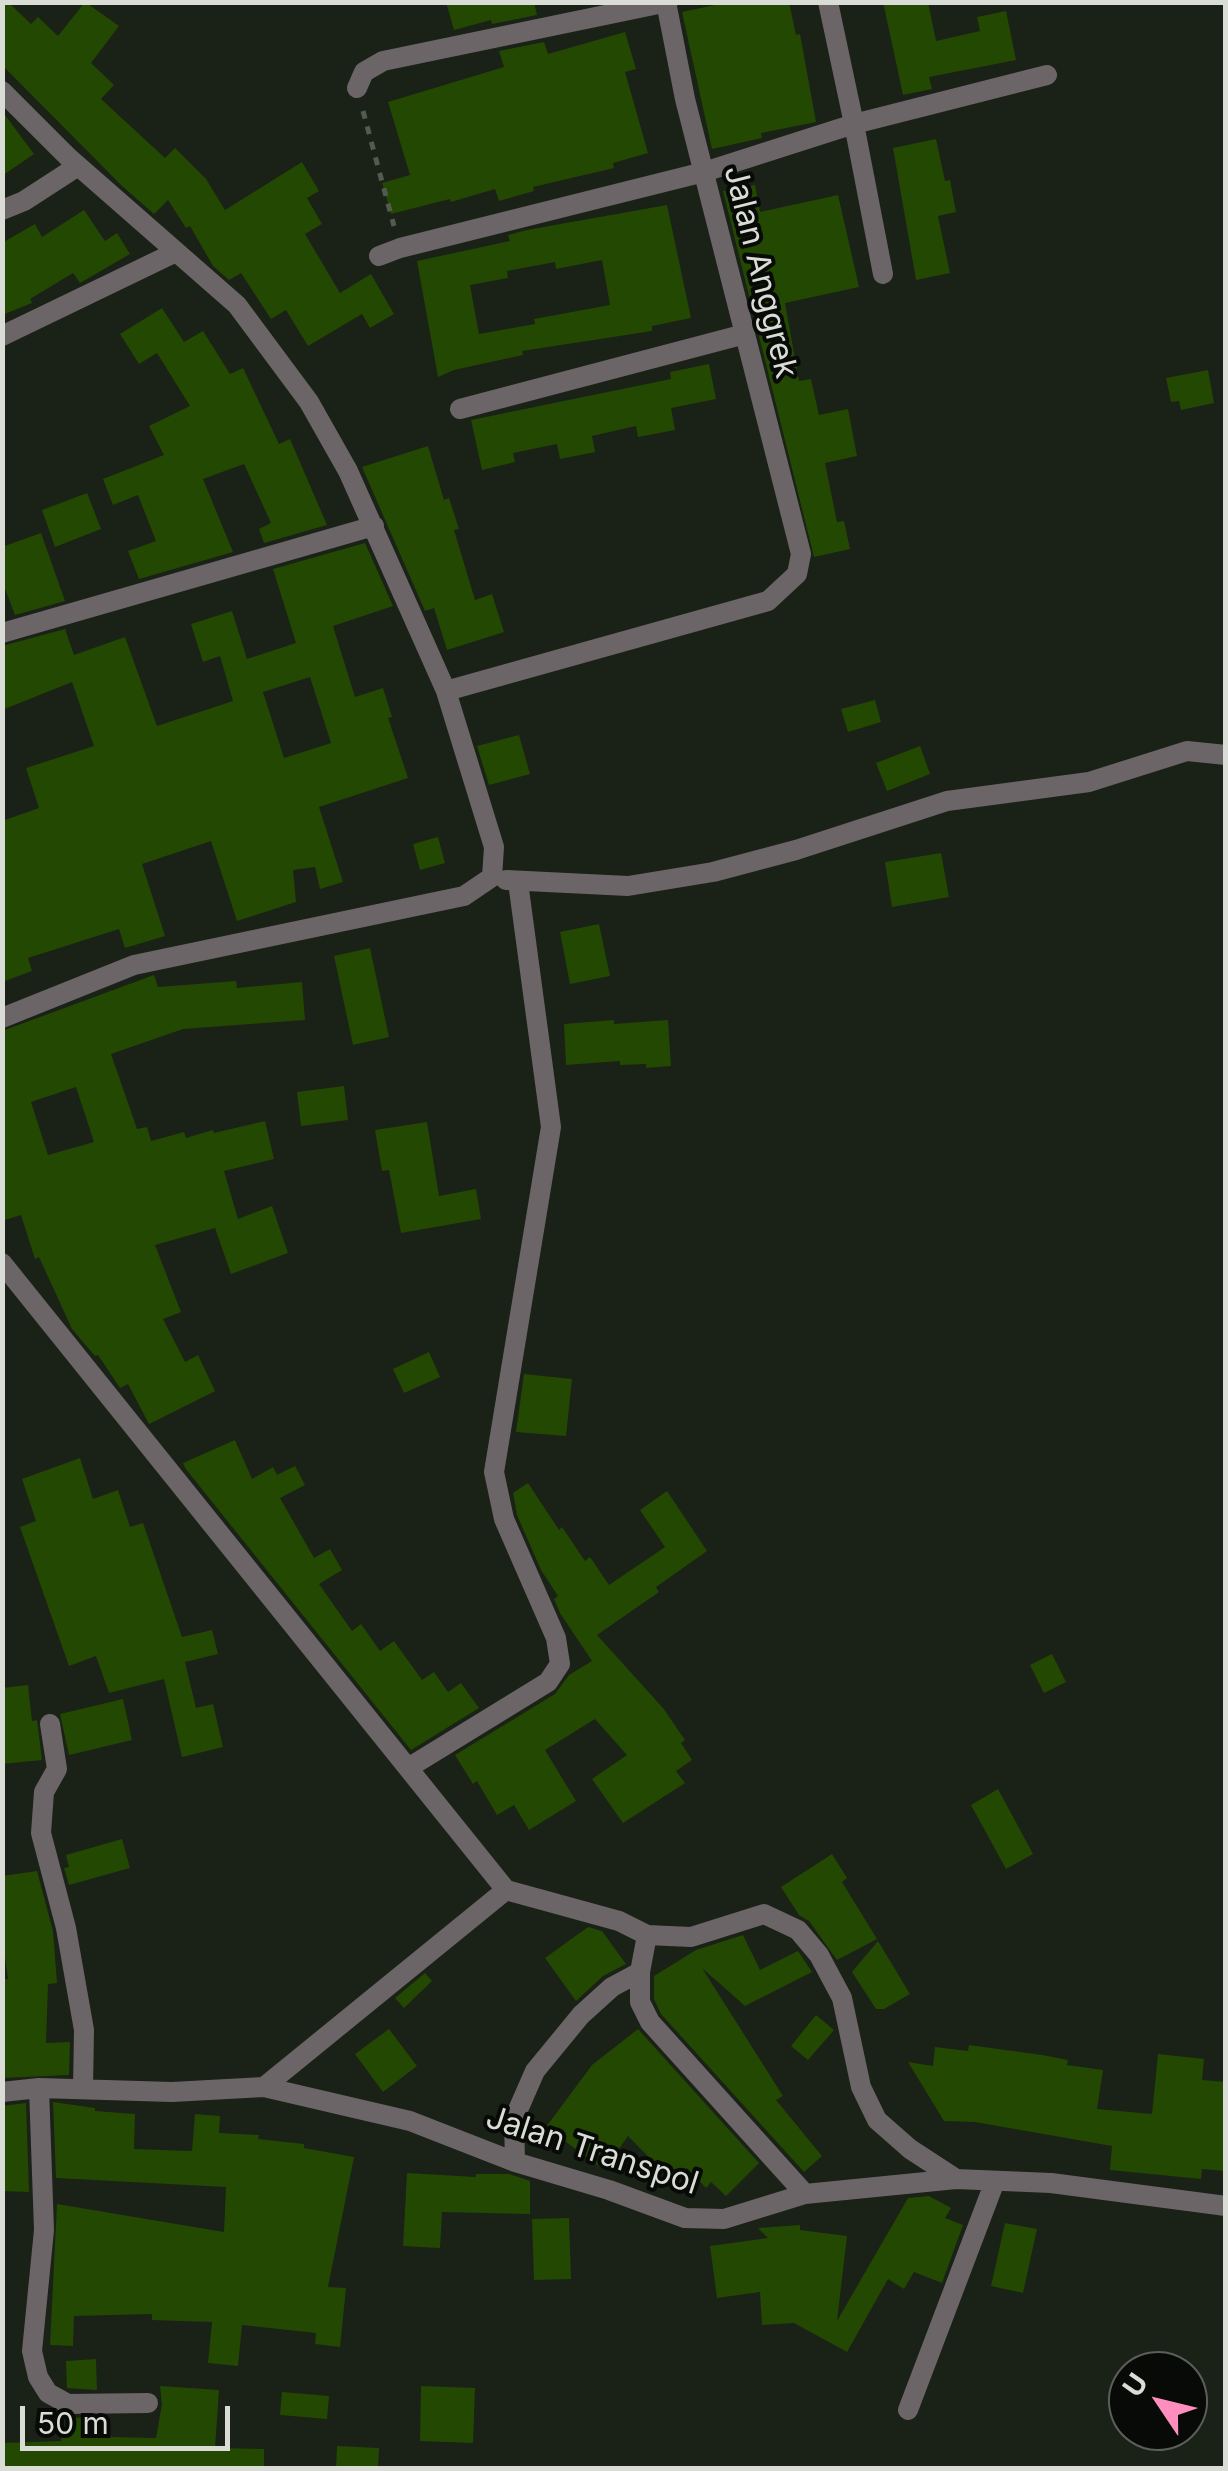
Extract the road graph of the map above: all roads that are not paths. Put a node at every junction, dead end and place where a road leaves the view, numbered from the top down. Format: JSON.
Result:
{"nodes":[{"id":1,"x":828,"y":2,"type":"edge"},
{"id":2,"x":667,"y":3,"type":"edge"},
{"id":3,"x":1047,"y":75,"type":"dead end"},
{"id":4,"x":357,"y":88,"type":"road end"},
{"id":5,"x":2,"y":92,"type":"edge"},
{"id":6,"x":854,"y":124,"type":"junction"},
{"id":7,"x":78,"y":166,"type":"junction"},
{"id":8,"x":704,"y":172,"type":"junction"},
{"id":9,"x":2,"y":210,"type":"edge"},
{"id":10,"x":176,"y":252,"type":"junction"},
{"id":11,"x":378,"y":256,"type":"dead end"},
{"id":12,"x":883,"y":274,"type":"dead end"},
{"id":13,"x":745,"y":334,"type":"junction"},
{"id":14,"x":2,"y":336,"type":"edge"},
{"id":15,"x":460,"y":409,"type":"dead end"},
{"id":16,"x":374,"y":526,"type":"junction"},
{"id":17,"x":2,"y":634,"type":"edge"},
{"id":18,"x":446,"y":691,"type":"junction"},
{"id":19,"x":1226,"y":755,"type":"edge"},
{"id":20,"x":492,"y":877,"type":"junction"},
{"id":21,"x":518,"y":882,"type":"junction"},
{"id":22,"x":2,"y":1018,"type":"edge"},
{"id":23,"x":2,"y":1263,"type":"edge"},
{"id":24,"x":50,"y":1724,"type":"dead end"},
{"id":25,"x":408,"y":1768,"type":"junction"},
{"id":26,"x":506,"y":1890,"type":"junction"},
{"id":27,"x":647,"y":1935,"type":"junction"},
{"id":28,"x":640,"y":1972,"type":"junction"},
{"id":29,"x":264,"y":2087,"type":"junction"},
{"id":30,"x":39,"y":2088,"type":"junction"},
{"id":31,"x":83,"y":2089,"type":"junction"},
{"id":32,"x":2,"y":2092,"type":"edge"},
{"id":33,"x":514,"y":2162,"type":"junction"},
{"id":34,"x":956,"y":2179,"type":"junction"},
{"id":35,"x":996,"y":2181,"type":"junction"},
{"id":36,"x":805,"y":2194,"type":"junction"},
{"id":37,"x":1226,"y":2206,"type":"edge"},
{"id":38,"x":148,"y":2403,"type":"dead end"},
{"id":39,"x":908,"y":2410,"type":"dead end"}],
"edges":[{"from":1,"to":6,"type":"street"},
{"from":2,"to":4,"type":"street"},
{"from":2,"to":8,"type":"street","name":"Jalan Anggrek"},
{"from":3,"to":6,"type":"street"},
{"from":5,"to":7,"type":"street"},
{"from":6,"to":8,"type":"street"},
{"from":6,"to":12,"type":"street"},
{"from":7,"to":9,"type":"street"},
{"from":7,"to":10,"type":"street"},
{"from":8,"to":11,"type":"street"},
{"from":8,"to":13,"type":"street","name":"Jalan Anggrek"},
{"from":10,"to":14,"type":"street"},
{"from":10,"to":16,"type":"street"},
{"from":13,"to":15,"type":"street"},
{"from":13,"to":18,"type":"street","name":"Jalan Anggrek"},
{"from":16,"to":17,"type":"street"},
{"from":16,"to":18,"type":"street"},
{"from":18,"to":20,"type":"street"},
{"from":19,"to":21,"type":"street"},
{"from":20,"to":21,"type":"street"},
{"from":20,"to":22,"type":"street"},
{"from":21,"to":25,"type":"street"},
{"from":23,"to":25,"type":"street"},
{"from":24,"to":31,"type":"street"},
{"from":25,"to":26,"type":"street"},
{"from":26,"to":27,"type":"street"},
{"from":26,"to":29,"type":"street"},
{"from":27,"to":28,"type":"street"},
{"from":27,"to":34,"type":"street"},
{"from":28,"to":33,"type":"street"},
{"from":28,"to":36,"type":"street"},
{"from":29,"to":31,"type":"street","name":"Jalan Transpol"},
{"from":29,"to":33,"type":"street","name":"Jalan Transpol"},
{"from":30,"to":31,"type":"street","name":"Jalan Transpol"},
{"from":30,"to":32,"type":"street","name":"Jalan Transpol"},
{"from":30,"to":38,"type":"street"},
{"from":33,"to":36,"type":"street","name":"Jalan Transpol"},
{"from":34,"to":35,"type":"street","name":"Jalan Transpol"},
{"from":34,"to":36,"type":"street","name":"Jalan Transpol"},
{"from":35,"to":37,"type":"street","name":"Jalan Transpol"},
{"from":35,"to":39,"type":"street"}]}
